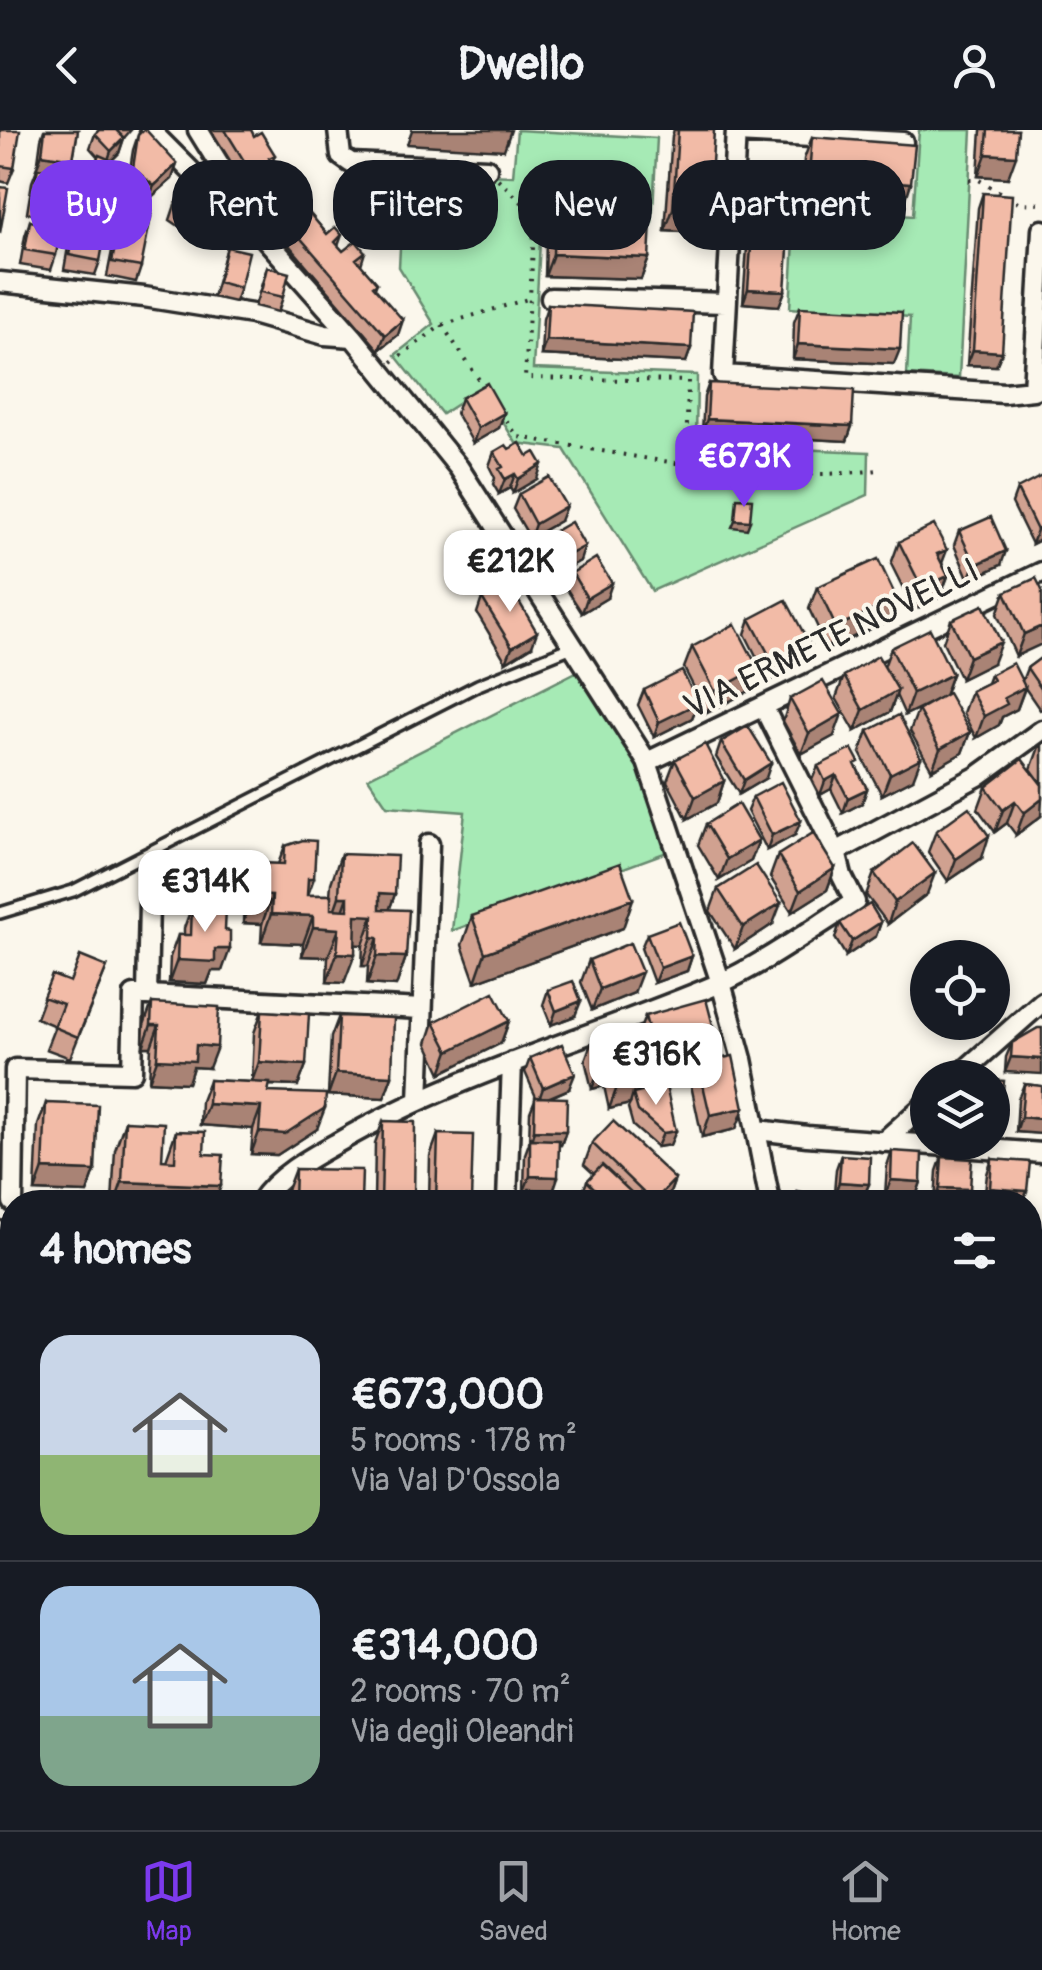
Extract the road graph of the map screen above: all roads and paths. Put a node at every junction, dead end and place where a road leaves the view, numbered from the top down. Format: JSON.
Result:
{"nodes":[{"id":1,"x":150,"y":130,"type":"edge"},
{"id":2,"x":198,"y":130,"type":"edge"},
{"id":3,"x":736,"y":132,"type":"edge"},
{"id":4,"x":338,"y":136,"type":"edge"},
{"id":5,"x":903,"y":142,"type":"edge"},
{"id":6,"x":180,"y":160,"type":"edge"},
{"id":7,"x":217,"y":160,"type":"edge"},
{"id":8,"x":346,"y":160,"type":"edge"},
{"id":9,"x":498,"y":179,"type":"edge"},
{"id":10,"x":969,"y":180,"type":"dead end"},
{"id":11,"x":1042,"y":204,"type":"edge"},
{"id":12,"x":1042,"y":230,"type":"edge"},
{"id":13,"x":276,"y":250,"type":"edge"},
{"id":14,"x":0,"y":282,"type":"edge"},
{"id":15,"x":530,"y":298,"type":"junction"},
{"id":16,"x":552,"y":298,"type":"joint"},
{"id":17,"x":726,"y":303,"type":"junction"},
{"id":18,"x":442,"y":325,"type":"junction"},
{"id":19,"x":353,"y":336,"type":"junction"},
{"id":20,"x":380,"y":371,"type":"junction"},
{"id":21,"x":1038,"y":388,"type":"edge"},
{"id":22,"x":486,"y":389,"type":"edge"},
{"id":23,"x":496,"y":405,"type":"edge"},
{"id":24,"x":686,"y":464,"type":"junction"},
{"id":25,"x":881,"y":465,"type":"dead end"},
{"id":26,"x":1042,"y":572,"type":"edge"},
{"id":27,"x":572,"y":647,"type":"junction"},
{"id":28,"x":764,"y":708,"type":"junction"},
{"id":29,"x":1042,"y":730,"type":"edge"},
{"id":30,"x":647,"y":762,"type":"junction"},
{"id":31,"x":429,"y":844,"type":"dead end"},
{"id":32,"x":836,"y":852,"type":"junction"},
{"id":33,"x":149,"y":903,"type":"dead end"},
{"id":34,"x":0,"y":913,"type":"edge"},
{"id":35,"x":721,"y":983,"type":"junction"},
{"id":36,"x":147,"y":995,"type":"junction"},
{"id":37,"x":1042,"y":1002,"type":"edge"},
{"id":38,"x":422,"y":1009,"type":"junction"},
{"id":39,"x":976,"y":1060,"type":"edge"},
{"id":40,"x":512,"y":1062,"type":"junction"},
{"id":41,"x":419,"y":1101,"type":"junction"},
{"id":42,"x":910,"y":1118,"type":"edge"},
{"id":43,"x":758,"y":1130,"type":"junction"},
{"id":44,"x":883,"y":1142,"type":"junction"},
{"id":45,"x":1042,"y":1153,"type":"edge"},
{"id":46,"x":13,"y":1190,"type":"edge"},
{"id":47,"x":267,"y":1190,"type":"edge"},
{"id":48,"x":507,"y":1190,"type":"edge"},
{"id":49,"x":768,"y":1190,"type":"edge"}],
"edges":[{"from":1,"to":6,"type":"street"},
{"from":2,"to":7,"type":"street"},
{"from":3,"to":5,"type":"street"},
{"from":3,"to":17,"type":"street"},
{"from":4,"to":8,"type":"street"},
{"from":9,"to":15,"type":"path"},
{"from":10,"to":11,"type":"path"},
{"from":12,"to":21,"type":"street"},
{"from":13,"to":19,"type":"street"},
{"from":14,"to":19,"type":"street"},
{"from":15,"to":16,"type":"path"},
{"from":15,"to":18,"type":"path"},
{"from":15,"to":24,"type":"path"},
{"from":16,"to":17,"type":"street"},
{"from":17,"to":21,"type":"street"},
{"from":18,"to":20,"type":"path"},
{"from":18,"to":22,"type":"path"},
{"from":19,"to":20,"type":"street"},
{"from":20,"to":27,"type":"street"},
{"from":23,"to":24,"type":"path"},
{"from":24,"to":25,"type":"path"},
{"from":26,"to":28,"type":"street","name":"VIA ERMETE NOVELLI"},
{"from":27,"to":30,"type":"street"},
{"from":27,"to":34,"type":"lane"},
{"from":28,"to":30,"type":"street","name":"VIA ERMETE NOVELLI"},
{"from":28,"to":32,"type":"street"},
{"from":29,"to":32,"type":"street"},
{"from":30,"to":35,"type":"street"},
{"from":31,"to":38,"type":"street"},
{"from":32,"to":35,"type":"street"},
{"from":33,"to":36,"type":"street"},
{"from":35,"to":40,"type":"street"},
{"from":35,"to":43,"type":"street"},
{"from":36,"to":38,"type":"street"},
{"from":36,"to":46,"type":"street"},
{"from":37,"to":39,"type":"street"},
{"from":38,"to":41,"type":"street"},
{"from":40,"to":41,"type":"street"},
{"from":40,"to":48,"type":"street"},
{"from":41,"to":47,"type":"street"},
{"from":42,"to":44,"type":"street"},
{"from":43,"to":44,"type":"street"},
{"from":43,"to":49,"type":"street"},
{"from":44,"to":45,"type":"street"}]}
